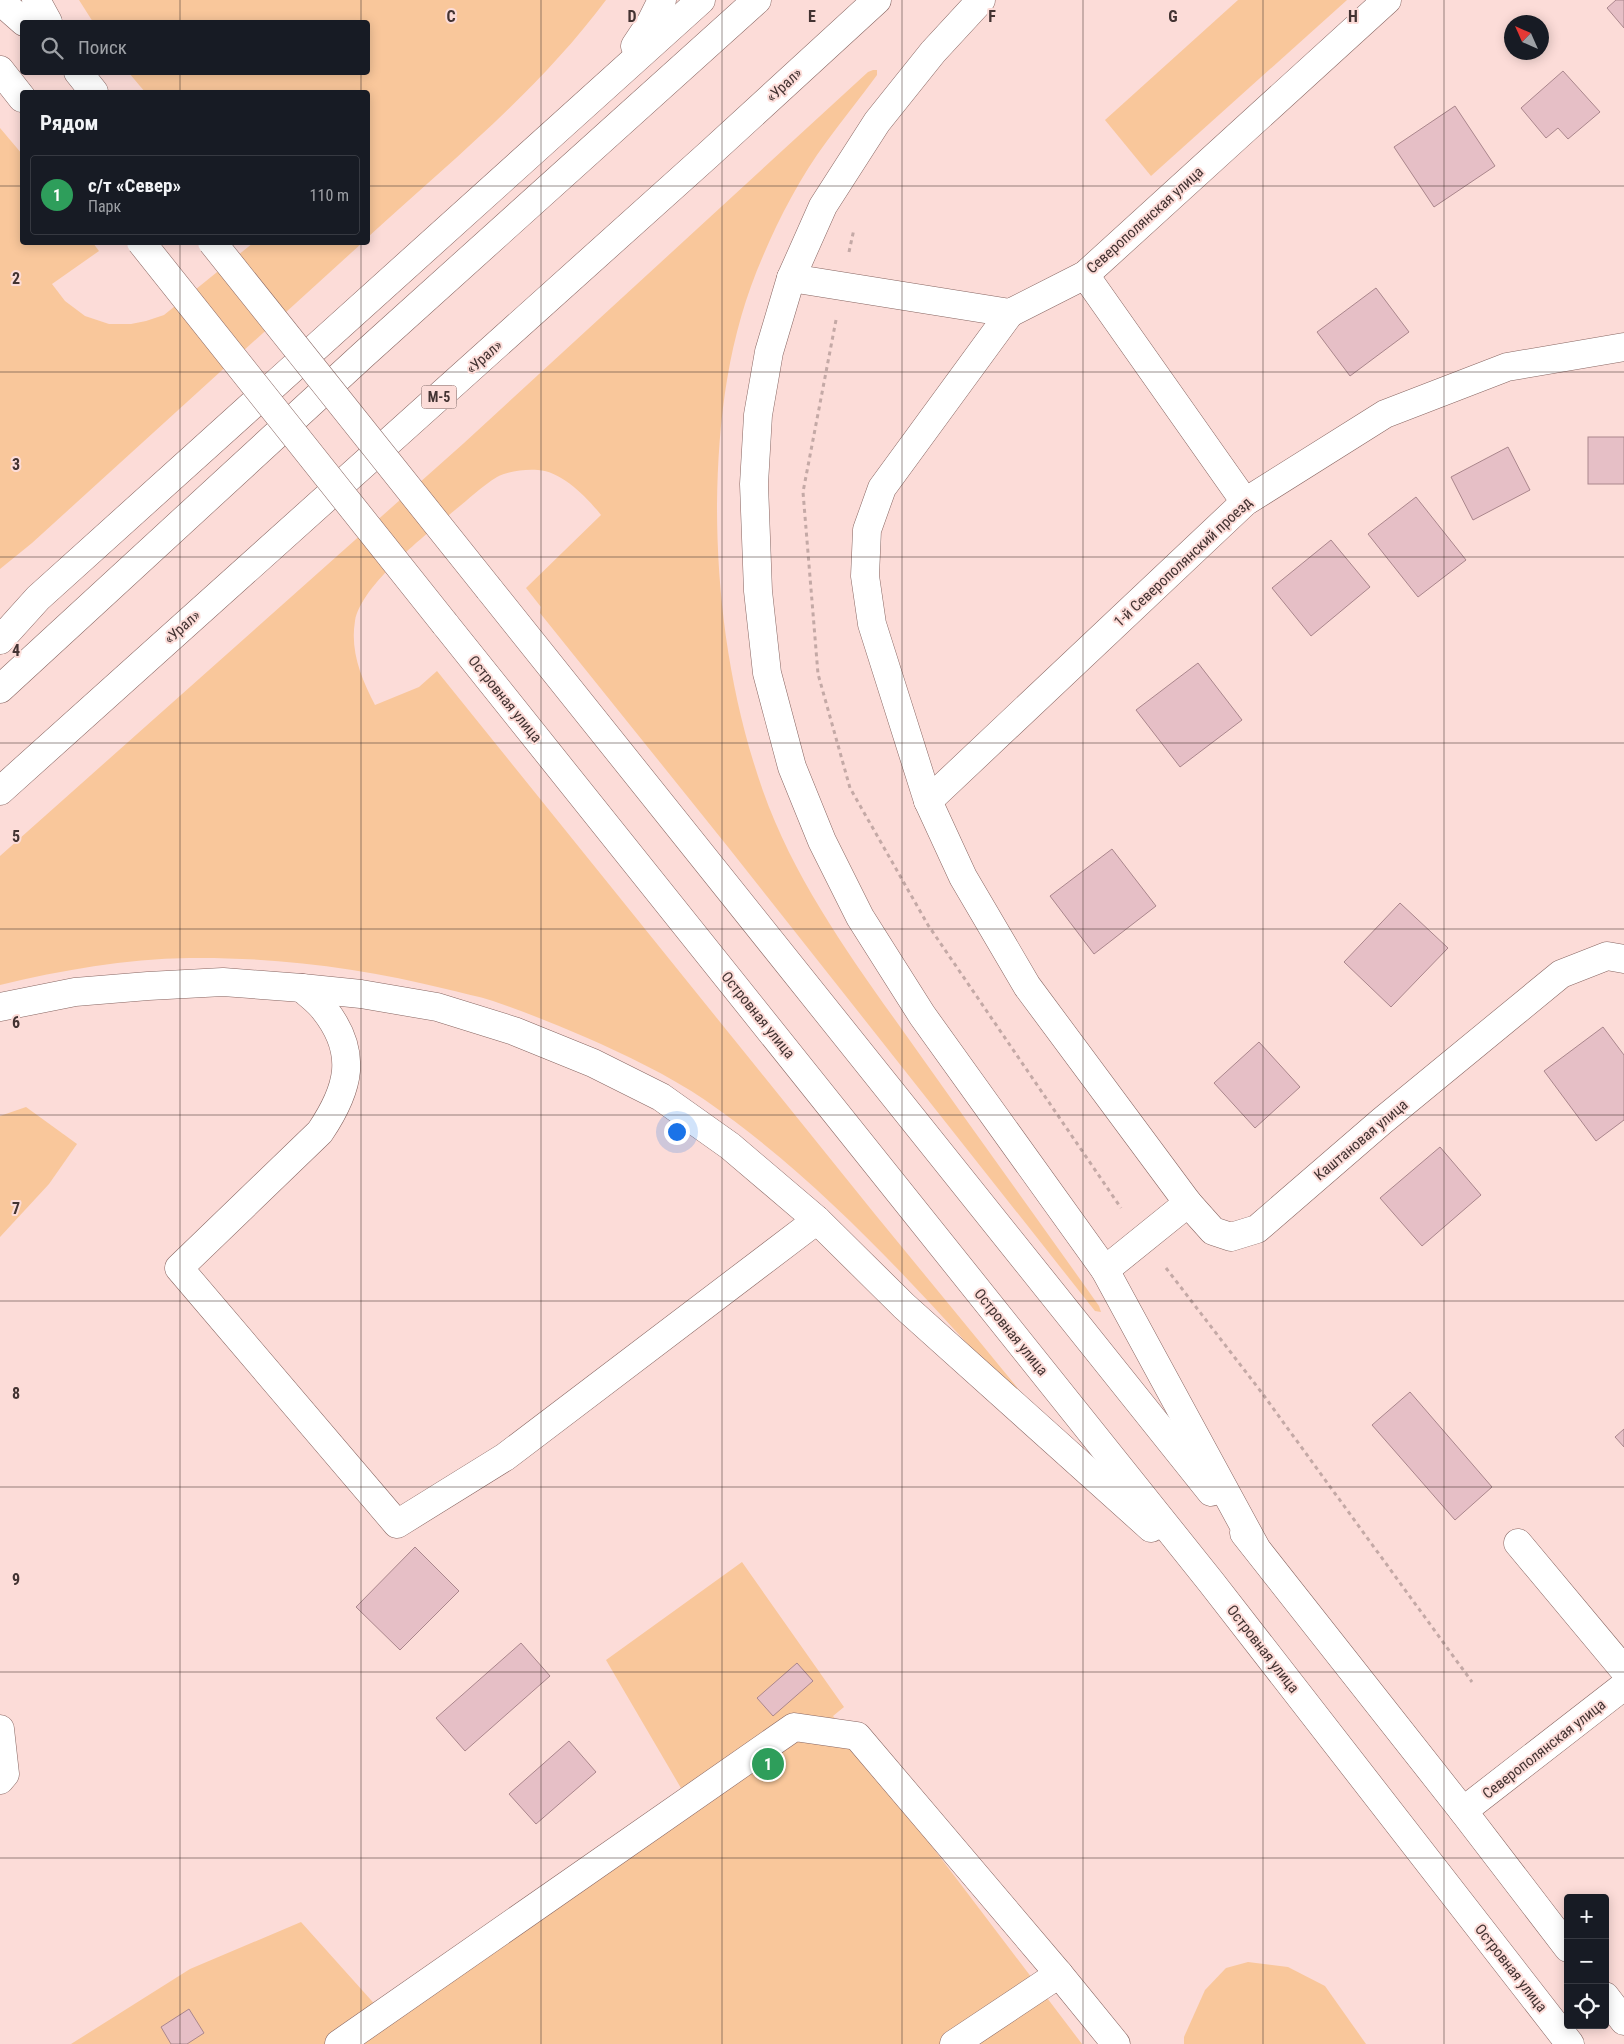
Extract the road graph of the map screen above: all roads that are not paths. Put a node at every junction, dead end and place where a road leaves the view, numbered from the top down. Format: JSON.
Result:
{"nodes":[{"id":1,"x":36,"y":0,"type":"edge"},
{"id":2,"x":662,"y":0,"type":"edge"},
{"id":3,"x":701,"y":0,"type":"edge"},
{"id":4,"x":757,"y":0,"type":"edge"},
{"id":5,"x":877,"y":0,"type":"edge"},
{"id":6,"x":981,"y":0,"type":"edge"},
{"id":7,"x":1387,"y":0,"type":"edge"},
{"id":8,"x":0,"y":1,"type":"edge"},
{"id":9,"x":22,"y":20,"type":"edge"},
{"id":10,"x":47,"y":20,"type":"edge"},
{"id":11,"x":0,"y":55,"type":"edge"},
{"id":12,"x":0,"y":70,"type":"edge"},
{"id":13,"x":80,"y":75,"type":"edge"},
{"id":14,"x":609,"y":82,"type":"junction"},
{"id":15,"x":92,"y":90,"type":"edge"},
{"id":16,"x":20,"y":92,"type":"edge"},
{"id":17,"x":20,"y":94,"type":"edge"},
{"id":18,"x":143,"y":245,"type":"edge"},
{"id":19,"x":214,"y":245,"type":"edge"},
{"id":20,"x":1085,"y":275,"type":"junction"},
{"id":21,"x":791,"y":278,"type":"junction"},
{"id":22,"x":1010,"y":313,"type":"junction"},
{"id":23,"x":1624,"y":348,"type":"edge"},
{"id":24,"x":1245,"y":502,"type":"junction"},
{"id":25,"x":38,"y":598,"type":"junction"},
{"id":26,"x":0,"y":623,"type":"edge"},
{"id":27,"x":0,"y":640,"type":"edge"},
{"id":28,"x":0,"y":688,"type":"edge"},
{"id":29,"x":0,"y":791,"type":"edge"},
{"id":30,"x":928,"y":801,"type":"junction"},
{"id":31,"x":1624,"y":959,"type":"edge"},
{"id":32,"x":302,"y":988,"type":"junction"},
{"id":33,"x":0,"y":1007,"type":"edge"},
{"id":34,"x":1188,"y":1203,"type":"junction"},
{"id":35,"x":817,"y":1220,"type":"junction"},
{"id":36,"x":1105,"y":1270,"type":"junction"},
{"id":37,"x":1518,"y":1543,"type":"dead end"},
{"id":38,"x":1255,"y":1546,"type":"junction"},
{"id":39,"x":1211,"y":1582,"type":"junction"},
{"id":40,"x":1624,"y":1670,"type":"edge"},
{"id":41,"x":1624,"y":1686,"type":"edge"},
{"id":42,"x":0,"y":1729,"type":"edge"},
{"id":43,"x":0,"y":1780,"type":"edge"},
{"id":44,"x":1463,"y":1811,"type":"junction"},
{"id":45,"x":1564,"y":1943,"type":"edge"},
{"id":46,"x":1059,"y":1974,"type":"junction"},
{"id":47,"x":1609,"y":2001,"type":"edge"},
{"id":48,"x":1624,"y":2021,"type":"edge"},
{"id":49,"x":339,"y":2044,"type":"edge"},
{"id":50,"x":954,"y":2044,"type":"edge"},
{"id":51,"x":1116,"y":2044,"type":"edge"},
{"id":52,"x":1570,"y":2044,"type":"edge"}],
"edges":[{"from":1,"to":10,"type":"main road"},
{"from":2,"to":14,"type":"main road"},
{"from":3,"to":14,"type":"main road"},
{"from":4,"to":28,"type":"main road"},
{"from":5,"to":29,"type":"main road","name":"«Урал»","number":"М-5"},
{"from":6,"to":21,"type":"main road"},
{"from":7,"to":20,"type":"main road","name":"Северополянская улица"},
{"from":8,"to":9,"type":"main road"},
{"from":11,"to":16,"type":"main road"},
{"from":12,"to":17,"type":"main road"},
{"from":13,"to":15,"type":"main road"},
{"from":14,"to":25,"type":"main road"},
{"from":18,"to":39,"type":"main road","name":"Островная улица","bridge":true},
{"from":19,"to":38,"type":"main road","bridge":true},
{"from":20,"to":22,"type":"main road","name":"Северополянская улица"},
{"from":20,"to":24,"type":"main road"},
{"from":21,"to":22,"type":"main road"},
{"from":21,"to":36,"type":"main road"},
{"from":22,"to":30,"type":"main road","name":"Каштановая улица"},
{"from":23,"to":24,"type":"main road","name":"1-й Северополянский проезд"},
{"from":24,"to":30,"type":"main road","name":"1-й Северополянский проезд"},
{"from":25,"to":26,"type":"main road"},
{"from":25,"to":27,"type":"main road"},
{"from":30,"to":34,"type":"main road","name":"Каштановая улица"},
{"from":31,"to":34,"type":"main road","name":"Каштановая улица"},
{"from":32,"to":33,"type":"main road"},
{"from":32,"to":35,"type":"main road"},
{"from":32,"to":35,"type":"main road"},
{"from":34,"to":36,"type":"main road"},
{"from":35,"to":39,"type":"main road"},
{"from":36,"to":38,"type":"main road"},
{"from":37,"to":40,"type":"main road"},
{"from":38,"to":44,"type":"main road"},
{"from":39,"to":52,"type":"main road","name":"Островная улица"},
{"from":41,"to":44,"type":"main road","name":"Северополянская улица"},
{"from":42,"to":43,"type":"main road"},
{"from":44,"to":45,"type":"main road"},
{"from":46,"to":49,"type":"main road"},
{"from":46,"to":50,"type":"main road"},
{"from":46,"to":51,"type":"main road"},
{"from":47,"to":48,"type":"main road"}]}
